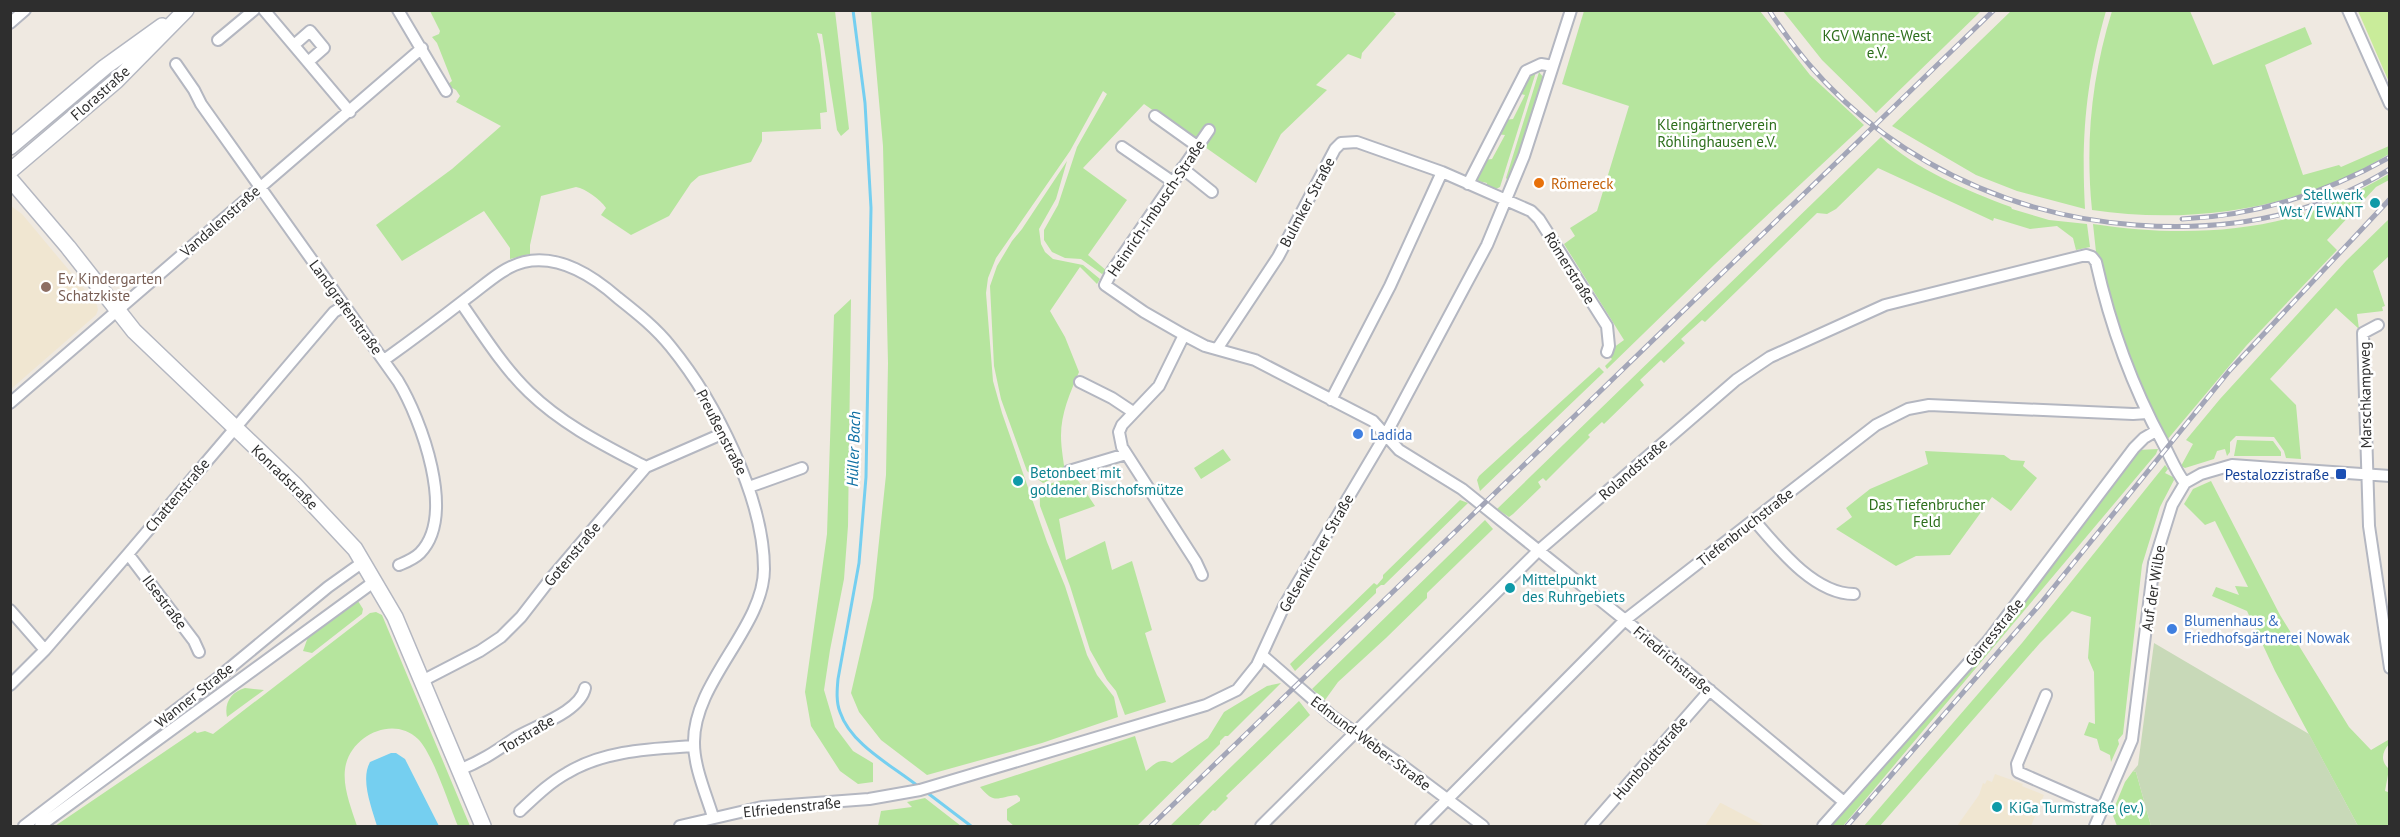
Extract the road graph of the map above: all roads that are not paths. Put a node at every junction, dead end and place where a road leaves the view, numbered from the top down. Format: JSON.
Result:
{"nodes":[{"id":1,"x":25,"y":10,"type":"edge"},
{"id":2,"x":254,"y":10,"type":"edge"},
{"id":3,"x":264,"y":10,"type":"edge"},
{"id":4,"x":398,"y":10,"type":"edge"},
{"id":5,"x":1571,"y":10,"type":"edge"},
{"id":6,"x":2348,"y":10,"type":"edge"},
{"id":7,"x":186,"y":11,"type":"edge"},
{"id":8,"x":10,"y":23,"type":"edge"},
{"id":9,"x":218,"y":40,"type":"dead end"},
{"id":10,"x":294,"y":45,"type":"junction"},
{"id":11,"x":422,"y":48,"type":"junction"},
{"id":12,"x":308,"y":62,"type":"junction"},
{"id":13,"x":176,"y":64,"type":"dead end"},
{"id":14,"x":1553,"y":66,"type":"junction"},
{"id":15,"x":446,"y":91,"type":"dead end"},
{"id":16,"x":2390,"y":104,"type":"edge"},
{"id":17,"x":350,"y":112,"type":"junction"},
{"id":18,"x":1155,"y":116,"type":"dead end"},
{"id":19,"x":1209,"y":130,"type":"dead end"},
{"id":20,"x":1197,"y":146,"type":"junction"},
{"id":21,"x":10,"y":147,"type":"edge"},
{"id":22,"x":1122,"y":147,"type":"dead end"},
{"id":23,"x":1182,"y":168,"type":"junction"},
{"id":24,"x":10,"y":171,"type":"edge"},
{"id":25,"x":1442,"y":172,"type":"junction"},
{"id":26,"x":10,"y":179,"type":"edge"},
{"id":27,"x":1173,"y":182,"type":"junction"},
{"id":28,"x":1468,"y":184,"type":"junction"},
{"id":29,"x":259,"y":186,"type":"junction"},
{"id":30,"x":1212,"y":192,"type":"dead end"},
{"id":31,"x":1506,"y":201,"type":"junction"},
{"id":32,"x":461,"y":303,"type":"junction"},
{"id":33,"x":344,"y":306,"type":"junction"},
{"id":34,"x":117,"y":312,"type":"junction"},
{"id":35,"x":2378,"y":325,"type":"dead end"},
{"id":36,"x":1184,"y":336,"type":"junction"},
{"id":37,"x":1217,"y":349,"type":"junction"},
{"id":38,"x":1607,"y":352,"type":"dead end"},
{"id":39,"x":384,"y":360,"type":"junction"},
{"id":40,"x":1080,"y":382,"type":"dead end"},
{"id":41,"x":1331,"y":400,"type":"junction"},
{"id":42,"x":10,"y":403,"type":"edge"},
{"id":43,"x":1133,"y":412,"type":"junction"},
{"id":44,"x":2147,"y":413,"type":"junction"},
{"id":45,"x":234,"y":428,"type":"junction"},
{"id":46,"x":2156,"y":431,"type":"junction"},
{"id":47,"x":724,"y":433,"type":"junction"},
{"id":48,"x":1386,"y":434,"type":"junction"},
{"id":49,"x":1126,"y":454,"type":"junction"},
{"id":50,"x":646,"y":467,"type":"junction"},
{"id":51,"x":802,"y":468,"type":"dead end"},
{"id":52,"x":1069,"y":471,"type":"dead end"},
{"id":53,"x":2367,"y":475,"type":"junction"},
{"id":54,"x":2390,"y":476,"type":"edge"},
{"id":55,"x":2185,"y":483,"type":"junction"},
{"id":56,"x":749,"y":487,"type":"junction"},
{"id":57,"x":1754,"y":520,"type":"junction"},
{"id":58,"x":1538,"y":551,"type":"junction"},
{"id":59,"x":128,"y":554,"type":"junction"},
{"id":60,"x":363,"y":562,"type":"junction"},
{"id":61,"x":399,"y":565,"type":"dead end"},
{"id":62,"x":1202,"y":575,"type":"dead end"},
{"id":63,"x":375,"y":581,"type":"junction"},
{"id":64,"x":1854,"y":594,"type":"dead end"},
{"id":65,"x":10,"y":610,"type":"edge"},
{"id":66,"x":1625,"y":620,"type":"junction"},
{"id":67,"x":45,"y":650,"type":"junction"},
{"id":68,"x":199,"y":652,"type":"dead end"},
{"id":69,"x":1262,"y":655,"type":"junction"},
{"id":70,"x":2390,"y":668,"type":"edge"},
{"id":71,"x":422,"y":681,"type":"junction"},
{"id":72,"x":10,"y":685,"type":"edge"},
{"id":73,"x":585,"y":688,"type":"dead end"},
{"id":74,"x":1710,"y":690,"type":"junction"},
{"id":75,"x":2046,"y":695,"type":"dead end"},
{"id":76,"x":1355,"y":732,"type":"junction"},
{"id":77,"x":694,"y":746,"type":"junction"},
{"id":78,"x":459,"y":770,"type":"junction"},
{"id":79,"x":870,"y":799,"type":"joint"},
{"id":80,"x":1447,"y":800,"type":"junction"},
{"id":81,"x":1844,"y":802,"type":"junction"},
{"id":82,"x":2102,"y":809,"type":"junction"},
{"id":83,"x":520,"y":811,"type":"dead end"},
{"id":84,"x":713,"y":818,"type":"junction"},
{"id":85,"x":24,"y":826,"type":"edge"},
{"id":86,"x":40,"y":826,"type":"edge"},
{"id":87,"x":483,"y":826,"type":"edge"},
{"id":88,"x":680,"y":826,"type":"edge"},
{"id":89,"x":1261,"y":826,"type":"edge"},
{"id":90,"x":1421,"y":826,"type":"edge"},
{"id":91,"x":1483,"y":826,"type":"edge"},
{"id":92,"x":1591,"y":826,"type":"edge"},
{"id":93,"x":1823,"y":826,"type":"edge"},
{"id":94,"x":2095,"y":826,"type":"edge"}],
"edges":[{"from":1,"to":8,"type":"street"},
{"from":2,"to":9,"type":"street"},
{"from":3,"to":10,"type":"street"},
{"from":4,"to":11,"type":"street"},
{"from":5,"to":14,"type":"street","name":"Gelsenkircher Straße"},
{"from":6,"to":16,"type":"street"},
{"from":7,"to":21,"type":"street","name":"Florastraße"},
{"from":7,"to":24,"type":"street","name":"Florastraße"},
{"from":10,"to":12,"type":"street"},
{"from":10,"to":12,"type":"street"},
{"from":11,"to":15,"type":"street"},
{"from":11,"to":17,"type":"street","name":"Vandalenstraße"},
{"from":12,"to":17,"type":"street"},
{"from":13,"to":29,"type":"street","name":"Landgrafenstraße"},
{"from":14,"to":28,"type":"street"},
{"from":14,"to":31,"type":"street","name":"Gelsenkircher Straße"},
{"from":17,"to":29,"type":"street","name":"Vandalenstraße"},
{"from":18,"to":20,"type":"street"},
{"from":19,"to":20,"type":"street","name":"Heinrich-Imbusch-Straße"},
{"from":20,"to":23,"type":"street","name":"Heinrich-Imbusch-Straße"},
{"from":22,"to":27,"type":"street"},
{"from":23,"to":27,"type":"street","name":"Heinrich-Imbusch-Straße"},
{"from":23,"to":30,"type":"street"},
{"from":25,"to":28,"type":"street","name":"Bulmker Straße"},
{"from":25,"to":37,"type":"street","name":"Bulmker Straße"},
{"from":25,"to":41,"type":"street"},
{"from":26,"to":34,"type":"street","name":"Konradstraße"},
{"from":27,"to":36,"type":"street","name":"Heinrich-Imbusch-Straße"},
{"from":28,"to":31,"type":"street","name":"Bulmker Straße"},
{"from":29,"to":33,"type":"street","name":"Landgrafenstraße"},
{"from":29,"to":34,"type":"street","name":"Vandalenstraße"},
{"from":31,"to":38,"type":"street","name":"Römerstraße"},
{"from":31,"to":48,"type":"street","name":"Gelsenkircher Straße"},
{"from":32,"to":39,"type":"street","name":"Preußenstraße"},
{"from":32,"to":47,"type":"street","name":"Preußenstraße"},
{"from":32,"to":50,"type":"street"},
{"from":33,"to":39,"type":"street","name":"Landgrafenstraße"},
{"from":33,"to":45,"type":"street","name":"Chattenstraße"},
{"from":34,"to":42,"type":"street","name":"Vandalenstraße"},
{"from":34,"to":45,"type":"street","name":"Konradstraße"},
{"from":35,"to":53,"type":"street","name":"Marschkampweg"},
{"from":36,"to":37,"type":"street","name":"Heinrich-Imbusch-Straße"},
{"from":36,"to":43,"type":"street"},
{"from":37,"to":41,"type":"street","name":"Heinrich-Imbusch-Straße"},
{"from":39,"to":61,"type":"street","name":"Landgrafenstraße"},
{"from":40,"to":43,"type":"street"},
{"from":41,"to":48,"type":"street","name":"Heinrich-Imbusch-Straße"},
{"from":43,"to":49,"type":"street"},
{"from":44,"to":46,"type":"street"},
{"from":44,"to":57,"type":"street","name":"Tiefenbruchstraße"},
{"from":44,"to":58,"type":"street","name":"Rolandstraße"},
{"from":45,"to":59,"type":"street","name":"Chattenstraße"},
{"from":45,"to":60,"type":"street","name":"Konradstraße"},
{"from":46,"to":55,"type":"street"},
{"from":46,"to":81,"type":"street","name":"Görresstraße"},
{"from":47,"to":50,"type":"street","name":"Gotenstraße"},
{"from":47,"to":56,"type":"street","name":"Preußenstraße"},
{"from":48,"to":58,"type":"street","name":"Friedrichstraße"},
{"from":48,"to":69,"type":"street","name":"Gelsenkircher Straße"},
{"from":49,"to":52,"type":"street"},
{"from":49,"to":62,"type":"street"},
{"from":50,"to":71,"type":"street","name":"Gotenstraße"},
{"from":51,"to":56,"type":"street"},
{"from":53,"to":54,"type":"street"},
{"from":53,"to":55,"type":"street"},
{"from":53,"to":70,"type":"street"},
{"from":55,"to":82,"type":"street","name":"Auf der Wilbe"},
{"from":56,"to":77,"type":"street","name":"Preußenstraße"},
{"from":57,"to":64,"type":"street"},
{"from":57,"to":66,"type":"street","name":"Tiefenbruchstraße"},
{"from":58,"to":66,"type":"street","name":"Friedrichstraße"},
{"from":58,"to":76,"type":"street","name":"Rolandstraße"},
{"from":59,"to":67,"type":"street","name":"Chattenstraße"},
{"from":59,"to":68,"type":"street","name":"Ilsestraße"},
{"from":60,"to":63,"type":"street","name":"Konradstraße"},
{"from":60,"to":85,"type":"street","name":"Wanner Straße"},
{"from":63,"to":71,"type":"street","name":"Konradstraße"},
{"from":63,"to":86,"type":"street","name":"Wanner Straße"},
{"from":65,"to":67,"type":"street"},
{"from":66,"to":74,"type":"street","name":"Friedrichstraße"},
{"from":66,"to":80,"type":"street","name":"Tiefenbruchstraße"},
{"from":67,"to":72,"type":"street","name":"Chattenstraße"},
{"from":69,"to":76,"type":"street","name":"Edmund-Weber-Straße"},
{"from":69,"to":79,"type":"street","name":"Gelsenkircher Straße"},
{"from":71,"to":78,"type":"street","name":"Konradstraße"},
{"from":73,"to":78,"type":"street","name":"Torstraße"},
{"from":74,"to":81,"type":"street","name":"Friedrichstraße"},
{"from":74,"to":92,"type":"street","name":"Humboldtstraße"},
{"from":75,"to":82,"type":"street"},
{"from":76,"to":80,"type":"street","name":"Edmund-Weber-Straße"},
{"from":76,"to":89,"type":"street","name":"Rolandstraße"},
{"from":77,"to":83,"type":"street"},
{"from":77,"to":84,"type":"street","name":"Preußenstraße"},
{"from":78,"to":87,"type":"street","name":"Konradstraße"},
{"from":79,"to":84,"type":"street","name":"Elfriedenstraße"},
{"from":80,"to":90,"type":"street","name":"Tiefenbruchstraße"},
{"from":80,"to":91,"type":"street","name":"Edmund-Weber-Straße"},
{"from":81,"to":93,"type":"street","name":"Görresstraße"},
{"from":82,"to":94,"type":"street","name":"Auf der Wilbe"},
{"from":84,"to":88,"type":"street","name":"Elfriedenstraße"}]}
